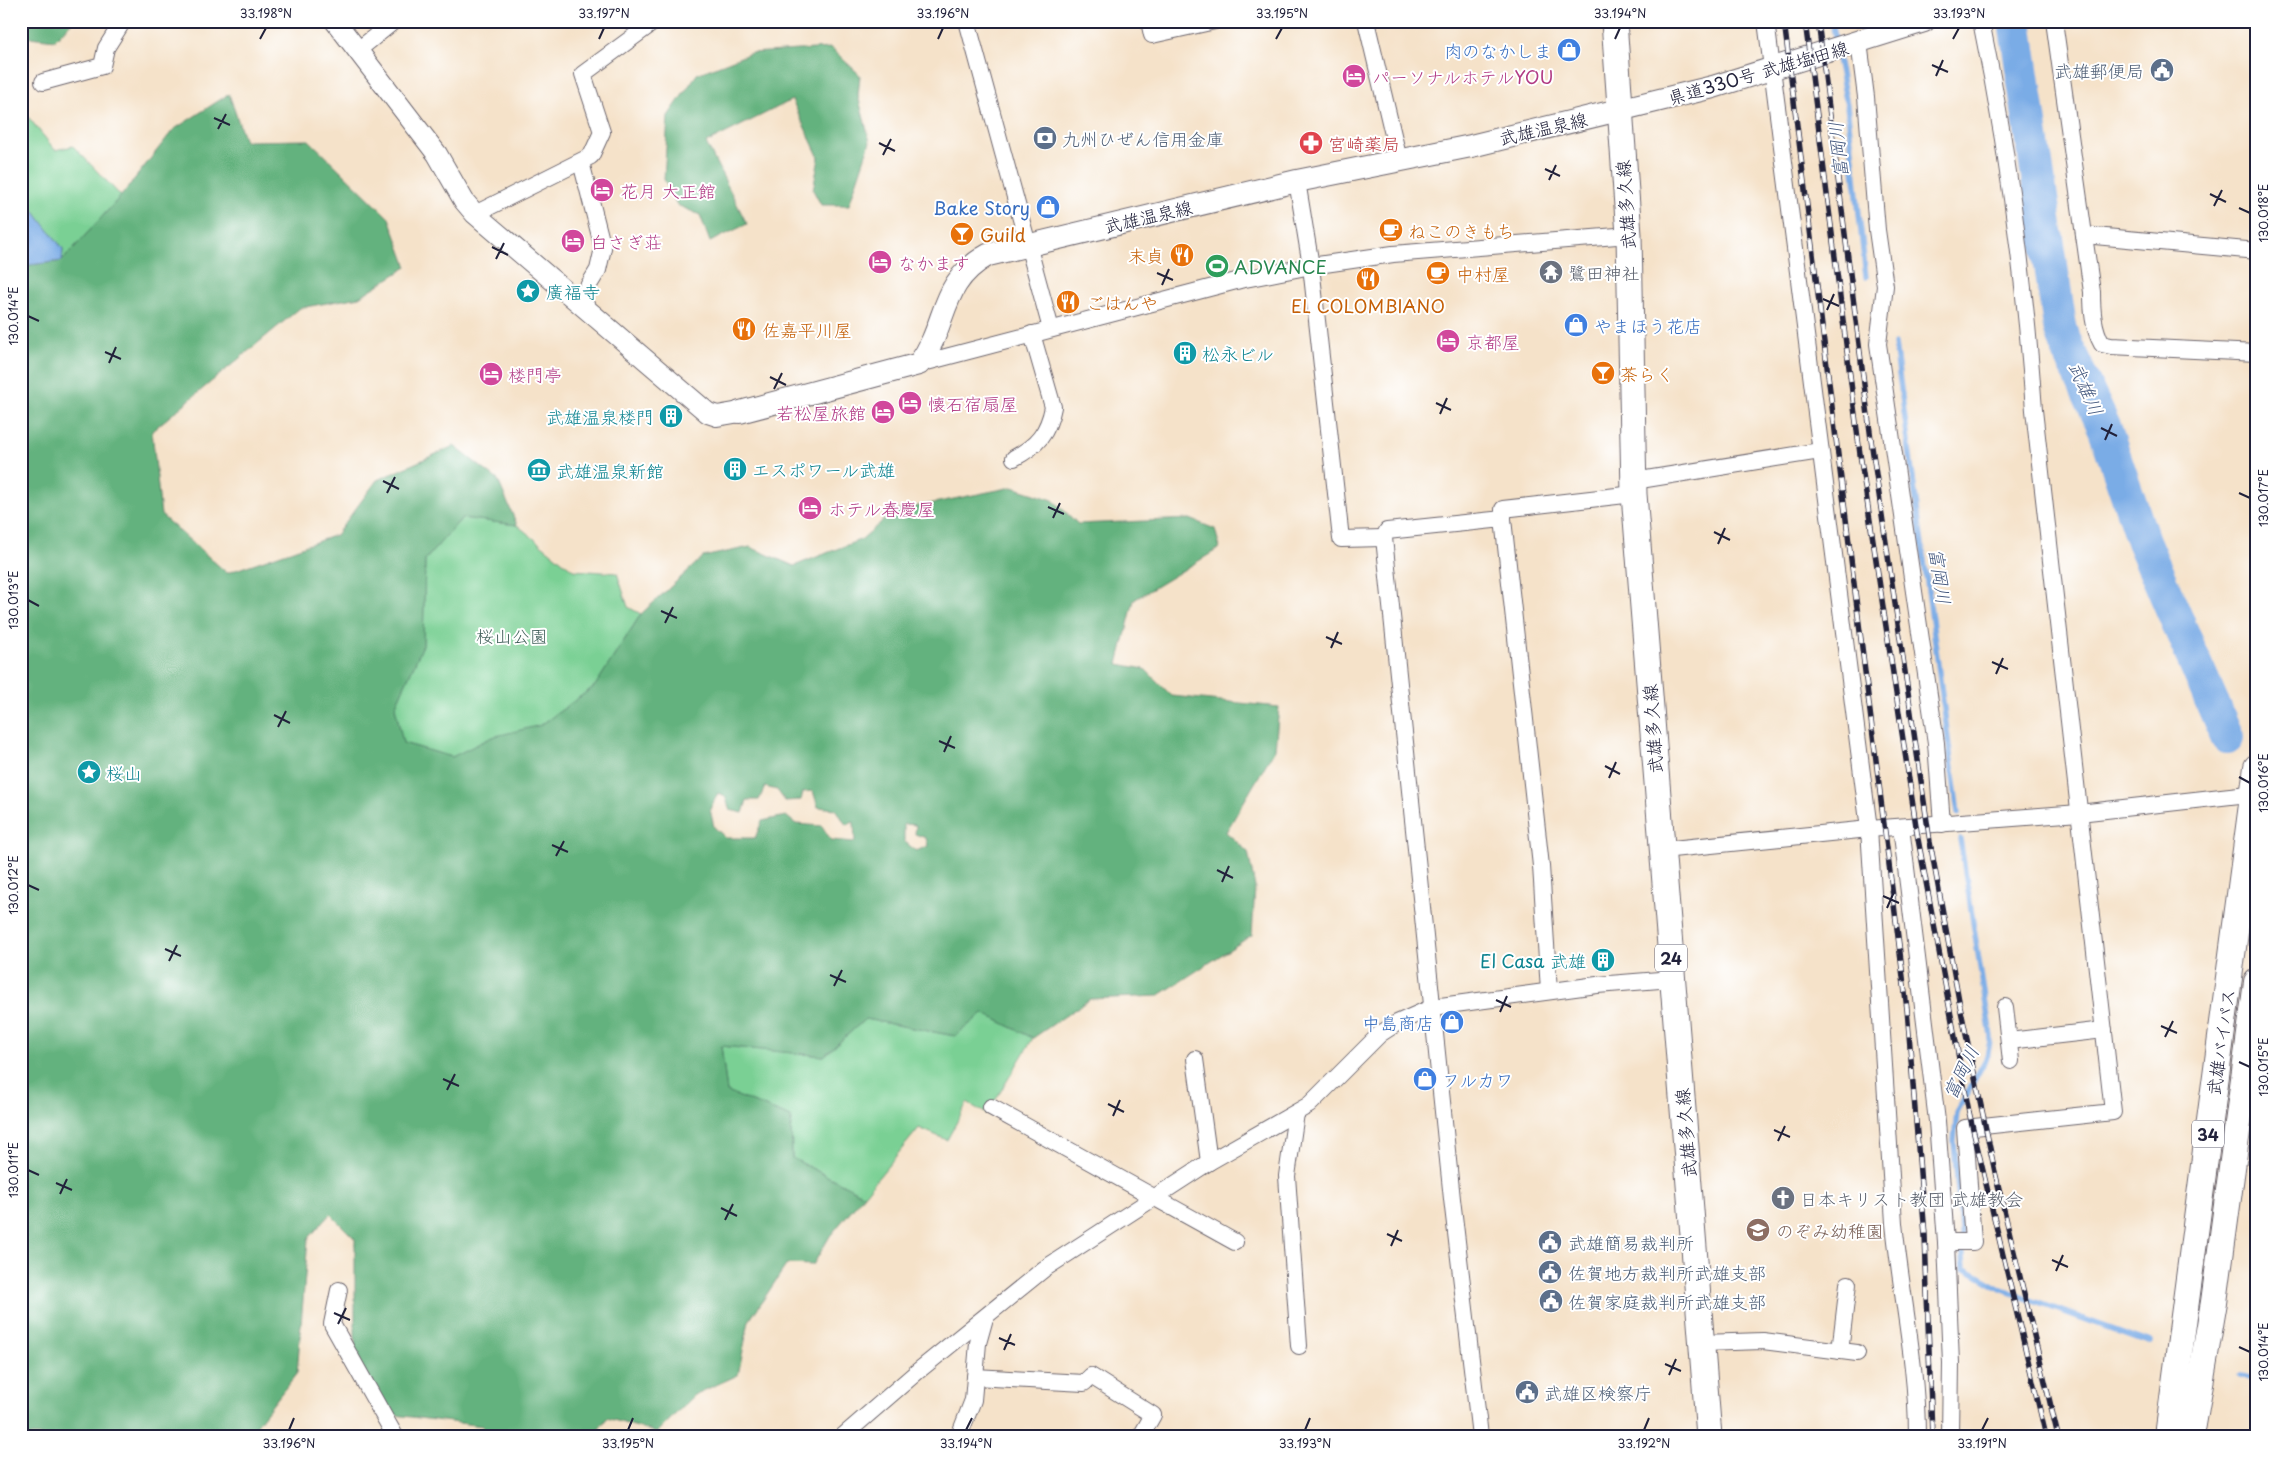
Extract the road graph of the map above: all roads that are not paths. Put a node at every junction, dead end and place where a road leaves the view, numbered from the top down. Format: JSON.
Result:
{"nodes":[{"id":1,"x":123,"y":21,"type":"edge"},
{"id":2,"x":335,"y":21,"type":"edge"},
{"id":3,"x":394,"y":21,"type":"edge"},
{"id":4,"x":655,"y":21,"type":"edge"},
{"id":5,"x":968,"y":21,"type":"edge"},
{"id":6,"x":1149,"y":21,"type":"edge"},
{"id":7,"x":1215,"y":21,"type":"edge"},
{"id":8,"x":1366,"y":21,"type":"edge"},
{"id":9,"x":1614,"y":21,"type":"edge"},
{"id":10,"x":1766,"y":21,"type":"edge"},
{"id":11,"x":1924,"y":21,"type":"edge"},
{"id":12,"x":1981,"y":21,"type":"edge"},
{"id":13,"x":2054,"y":21,"type":"edge"},
{"id":14,"x":1852,"y":44,"type":"junction"},
{"id":15,"x":357,"y":51,"type":"junction"},
{"id":16,"x":1772,"y":69,"type":"junction"},
{"id":17,"x":42,"y":82,"type":"dead end"},
{"id":18,"x":1620,"y":110,"type":"junction"},
{"id":19,"x":1399,"y":160,"type":"junction"},
{"id":20,"x":581,"y":162,"type":"junction"},
{"id":21,"x":1297,"y":181,"type":"junction"},
{"id":22,"x":475,"y":214,"type":"junction"},
{"id":23,"x":1629,"y":235,"type":"junction"},
{"id":24,"x":2084,"y":235,"type":"junction"},
{"id":25,"x":1030,"y":244,"type":"junction"},
{"id":26,"x":2257,"y":251,"type":"edge"},
{"id":27,"x":1311,"y":266,"type":"junction"},
{"id":28,"x":578,"y":303,"type":"junction"},
{"id":29,"x":1051,"y":329,"type":"junction"},
{"id":30,"x":1032,"y":334,"type":"junction"},
{"id":31,"x":2257,"y":353,"type":"edge"},
{"id":32,"x":920,"y":364,"type":"junction"},
{"id":33,"x":740,"y":412,"type":"joint"},
{"id":34,"x":1820,"y":451,"type":"junction"},
{"id":35,"x":1014,"y":458,"type":"dead end"},
{"id":36,"x":1634,"y":488,"type":"junction"},
{"id":37,"x":1503,"y":519,"type":"junction"},
{"id":38,"x":1384,"y":538,"type":"junction"},
{"id":39,"x":2257,"y":767,"type":"edge"},
{"id":40,"x":2255,"y":793,"type":"edge"},
{"id":41,"x":2079,"y":813,"type":"junction"},
{"id":42,"x":1942,"y":824,"type":"junction"},
{"id":43,"x":1901,"y":827,"type":"junction"},
{"id":44,"x":1869,"y":829,"type":"junction"},
{"id":45,"x":1662,"y":850,"type":"junction"},
{"id":46,"x":1672,"y":979,"type":"junction"},
{"id":47,"x":2257,"y":982,"type":"edge"},
{"id":48,"x":1549,"y":991,"type":"junction"},
{"id":49,"x":1433,"y":1007,"type":"junction"},
{"id":50,"x":2005,"y":1007,"type":"dead end"},
{"id":51,"x":2104,"y":1030,"type":"junction"},
{"id":52,"x":2009,"y":1041,"type":"junction"},
{"id":53,"x":1195,"y":1059,"type":"dead end"},
{"id":54,"x":2010,"y":1061,"type":"dead end"},
{"id":55,"x":991,"y":1107,"type":"dead end"},
{"id":56,"x":1296,"y":1113,"type":"junction"},
{"id":57,"x":1209,"y":1162,"type":"junction"},
{"id":58,"x":1154,"y":1198,"type":"junction"},
{"id":59,"x":1235,"y":1242,"type":"dead end"},
{"id":60,"x":1946,"y":1242,"type":"junction"},
{"id":61,"x":1848,"y":1284,"type":"dead end"},
{"id":62,"x":338,"y":1290,"type":"dead end"},
{"id":63,"x":985,"y":1318,"type":"junction"},
{"id":64,"x":1702,"y":1343,"type":"junction"},
{"id":65,"x":1299,"y":1346,"type":"dead end"},
{"id":66,"x":975,"y":1377,"type":"junction"},
{"id":67,"x":394,"y":1436,"type":"edge"},
{"id":68,"x":843,"y":1436,"type":"edge"},
{"id":69,"x":959,"y":1436,"type":"edge"},
{"id":70,"x":1141,"y":1436,"type":"edge"},
{"id":71,"x":1480,"y":1436,"type":"edge"},
{"id":72,"x":1710,"y":1436,"type":"edge"},
{"id":73,"x":1917,"y":1436,"type":"edge"},
{"id":74,"x":1950,"y":1436,"type":"edge"},
{"id":75,"x":2168,"y":1436,"type":"edge"},
{"id":76,"x":2191,"y":1436,"type":"edge"}],
"edges":[{"from":1,"to":17,"type":"street"},
{"from":2,"to":15,"type":"street"},
{"from":3,"to":15,"type":"street"},
{"from":4,"to":20,"type":"street"},
{"from":5,"to":25,"type":"street"},
{"from":6,"to":7,"type":"street"},
{"from":8,"to":19,"type":"street"},
{"from":9,"to":18,"type":"main road","name":"武雄多久線","number":"24"},
{"from":10,"to":16,"type":"street"},
{"from":11,"to":14,"type":"main road","name":"県道330号 武雄塩田線"},
{"from":12,"to":41,"type":"street"},
{"from":13,"to":24,"type":"street"},
{"from":14,"to":16,"type":"main road","name":"県道330号 武雄塩田線"},
{"from":14,"to":42,"type":"street"},
{"from":15,"to":22,"type":"street"},
{"from":16,"to":18,"type":"main road","name":"県道330号 武雄塩田線"},
{"from":16,"to":34,"type":"street"},
{"from":18,"to":19,"type":"main road","name":"武雄温泉線"},
{"from":18,"to":23,"type":"main road","name":"武雄多久線","number":"24"},
{"from":19,"to":21,"type":"main road","name":"武雄温泉線"},
{"from":20,"to":22,"type":"street"},
{"from":20,"to":28,"type":"street"},
{"from":21,"to":25,"type":"main road","name":"武雄温泉線"},
{"from":21,"to":27,"type":"street"},
{"from":22,"to":28,"type":"street"},
{"from":23,"to":27,"type":"street"},
{"from":23,"to":36,"type":"main road","name":"武雄多久線","number":"24"},
{"from":24,"to":26,"type":"street"},
{"from":24,"to":31,"type":"street"},
{"from":25,"to":29,"type":"street"},
{"from":25,"to":32,"type":"main road","name":"武雄温泉線"},
{"from":27,"to":29,"type":"street"},
{"from":27,"to":38,"type":"street"},
{"from":28,"to":33,"type":"street"},
{"from":29,"to":30,"type":"street"},
{"from":30,"to":32,"type":"street"},
{"from":30,"to":35,"type":"street"},
{"from":32,"to":33,"type":"main road"},
{"from":34,"to":36,"type":"street"},
{"from":34,"to":44,"type":"street"},
{"from":36,"to":37,"type":"street"},
{"from":36,"to":45,"type":"main road","name":"武雄多久線","number":"24"},
{"from":37,"to":38,"type":"street"},
{"from":37,"to":48,"type":"street"},
{"from":38,"to":49,"type":"street"},
{"from":39,"to":40,"type":"highway","name":"武雄バイパス","number":"34"},
{"from":40,"to":41,"type":"street"},
{"from":40,"to":75,"type":"highway","name":"武雄バイパス","number":"34"},
{"from":41,"to":42,"type":"street"},
{"from":41,"to":51,"type":"street"},
{"from":42,"to":43,"type":"street"},
{"from":43,"to":44,"type":"street"},
{"from":43,"to":60,"type":"street"},
{"from":44,"to":45,"type":"street"},
{"from":44,"to":73,"type":"street"},
{"from":45,"to":46,"type":"main road","name":"武雄多久線","number":"24"},
{"from":46,"to":48,"type":"street"},
{"from":46,"to":64,"type":"main road","name":"武雄多久線","number":"24"},
{"from":47,"to":76,"type":"highway","name":"武雄バイパス","number":"34"},
{"from":48,"to":49,"type":"street"},
{"from":49,"to":56,"type":"street"},
{"from":49,"to":71,"type":"street"},
{"from":50,"to":52,"type":"street"},
{"from":51,"to":52,"type":"street"},
{"from":51,"to":60,"type":"street"},
{"from":52,"to":54,"type":"street"},
{"from":53,"to":57,"type":"street"},
{"from":55,"to":58,"type":"street"},
{"from":56,"to":57,"type":"street"},
{"from":56,"to":65,"type":"street"},
{"from":57,"to":58,"type":"street"},
{"from":58,"to":59,"type":"street"},
{"from":58,"to":63,"type":"street"},
{"from":60,"to":74,"type":"street"},
{"from":61,"to":64,"type":"street"},
{"from":62,"to":67,"type":"street"},
{"from":63,"to":66,"type":"street"},
{"from":63,"to":68,"type":"street"},
{"from":64,"to":72,"type":"main road","name":"武雄多久線","number":"24"},
{"from":66,"to":69,"type":"street"},
{"from":66,"to":70,"type":"street"}]}
